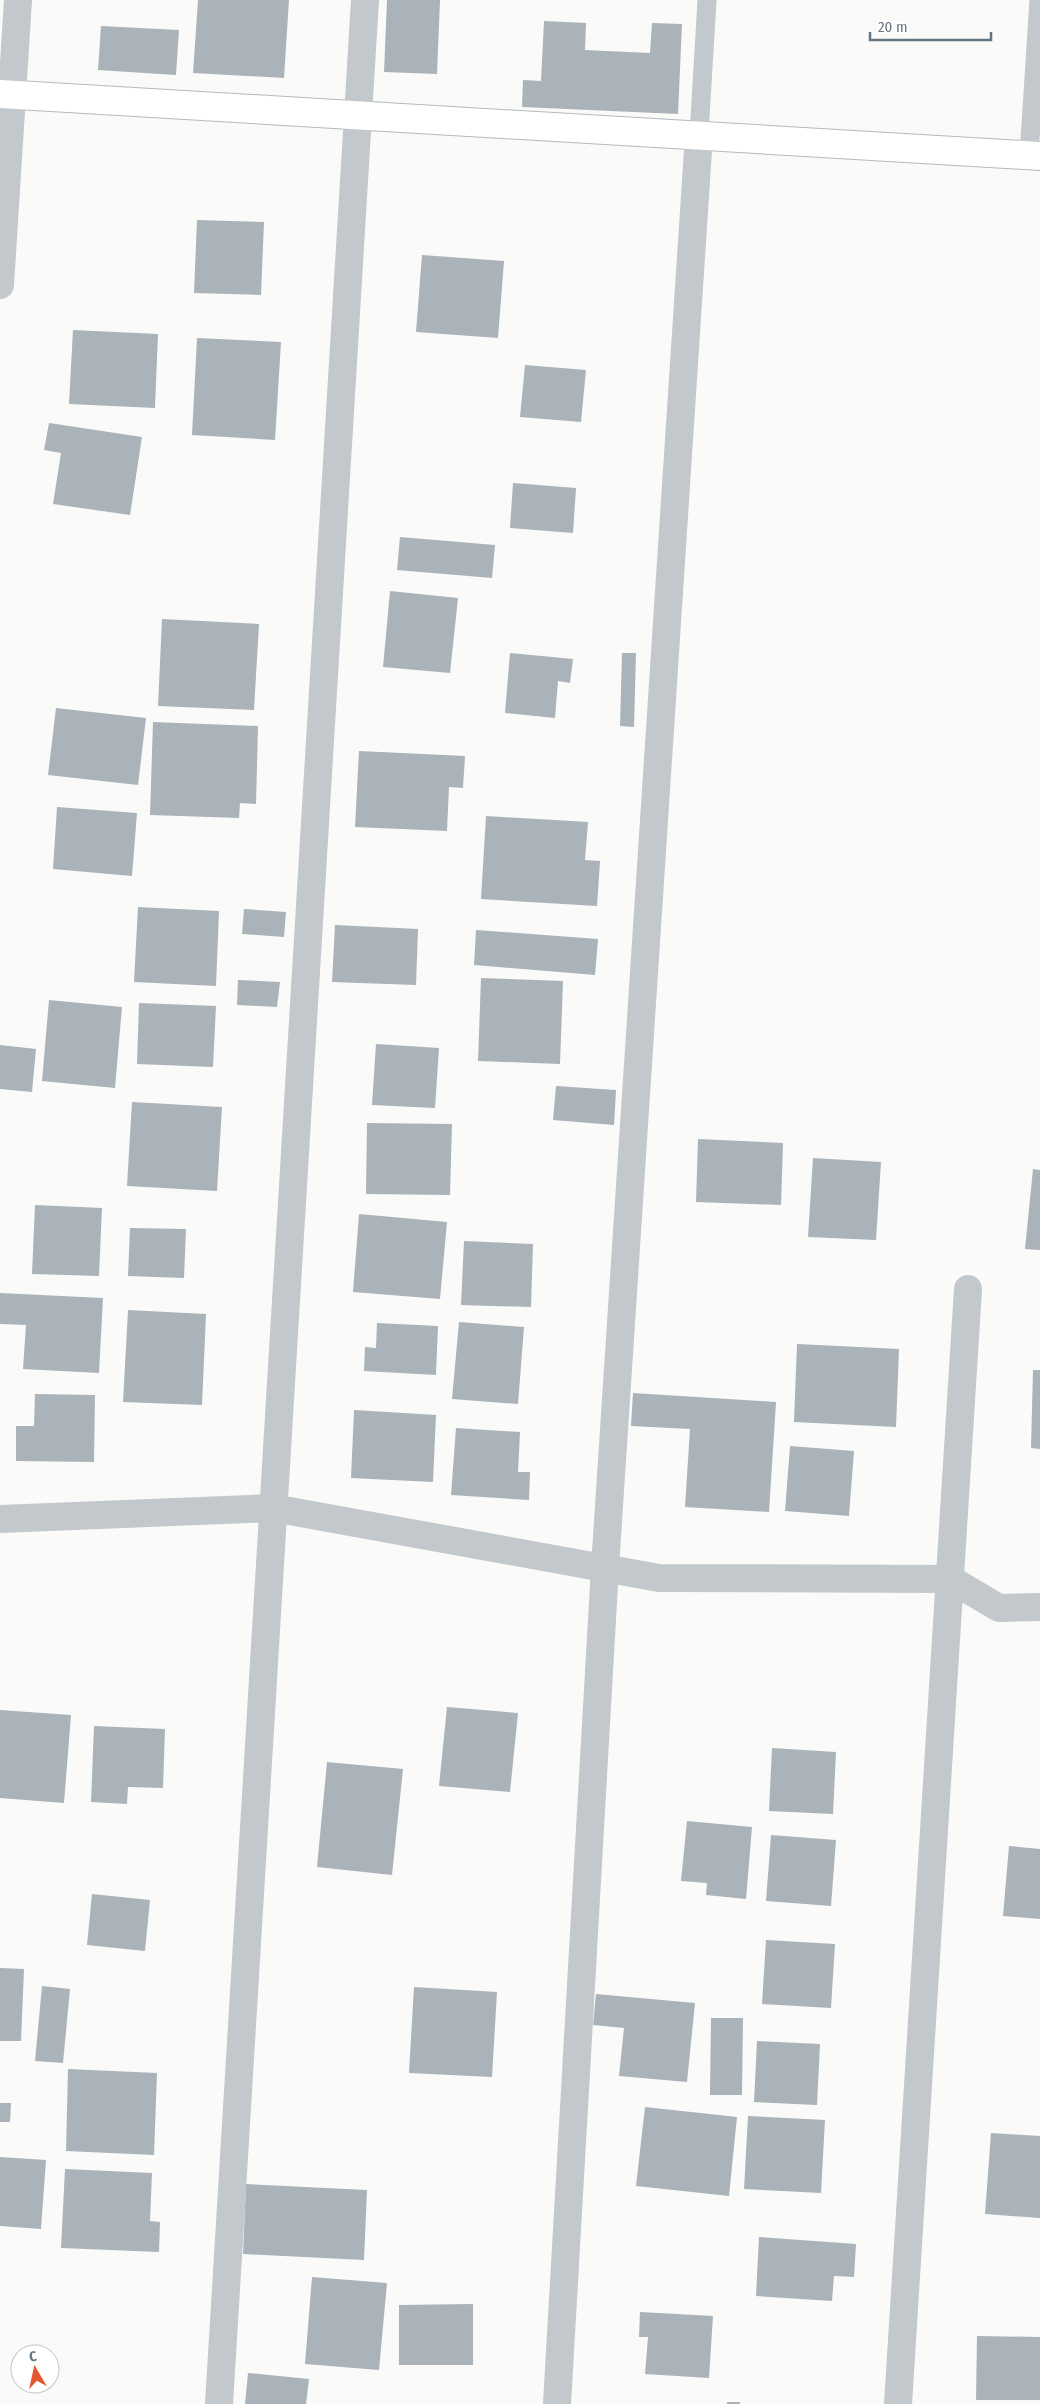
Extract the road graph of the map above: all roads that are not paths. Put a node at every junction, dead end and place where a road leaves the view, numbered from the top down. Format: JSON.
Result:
{"nodes":[{"id":1,"x":18,"y":0,"type":"edge"},
{"id":2,"x":365,"y":0,"type":"edge"},
{"id":3,"x":707,"y":0,"type":"edge"},
{"id":4,"x":1039,"y":0,"type":"edge"},
{"id":5,"x":6,"y":94,"type":"edge"},
{"id":6,"x":358,"y":117,"type":"junction"},
{"id":7,"x":699,"y":136,"type":"junction"},
{"id":8,"x":1034,"y":156,"type":"edge"},
{"id":9,"x":0,"y":285,"type":"edge"},
{"id":10,"x":968,"y":1289,"type":"dead end"},
{"id":11,"x":273,"y":1508,"type":"junction"},
{"id":12,"x":0,"y":1519,"type":"edge"},
{"id":13,"x":606,"y":1567,"type":"junction"},
{"id":14,"x":950,"y":1579,"type":"junction"},
{"id":15,"x":1040,"y":1607,"type":"edge"},
{"id":16,"x":219,"y":2404,"type":"edge"},
{"id":17,"x":557,"y":2404,"type":"edge"},
{"id":18,"x":898,"y":2404,"type":"edge"}],
"edges":[{"from":1,"to":5,"type":"street"},
{"from":2,"to":6,"type":"street"},
{"from":3,"to":7,"type":"lane"},
{"from":4,"to":8,"type":"lane"},
{"from":5,"to":6,"type":"street"},
{"from":5,"to":9,"type":"street"},
{"from":6,"to":7,"type":"street"},
{"from":6,"to":11,"type":"street"},
{"from":7,"to":8,"type":"street"},
{"from":7,"to":13,"type":"street"},
{"from":10,"to":14,"type":"street"},
{"from":11,"to":12,"type":"street"},
{"from":11,"to":13,"type":"street"},
{"from":11,"to":16,"type":"street"},
{"from":13,"to":14,"type":"street"},
{"from":13,"to":17,"type":"street"},
{"from":14,"to":15,"type":"street"},
{"from":14,"to":18,"type":"street"}]}
